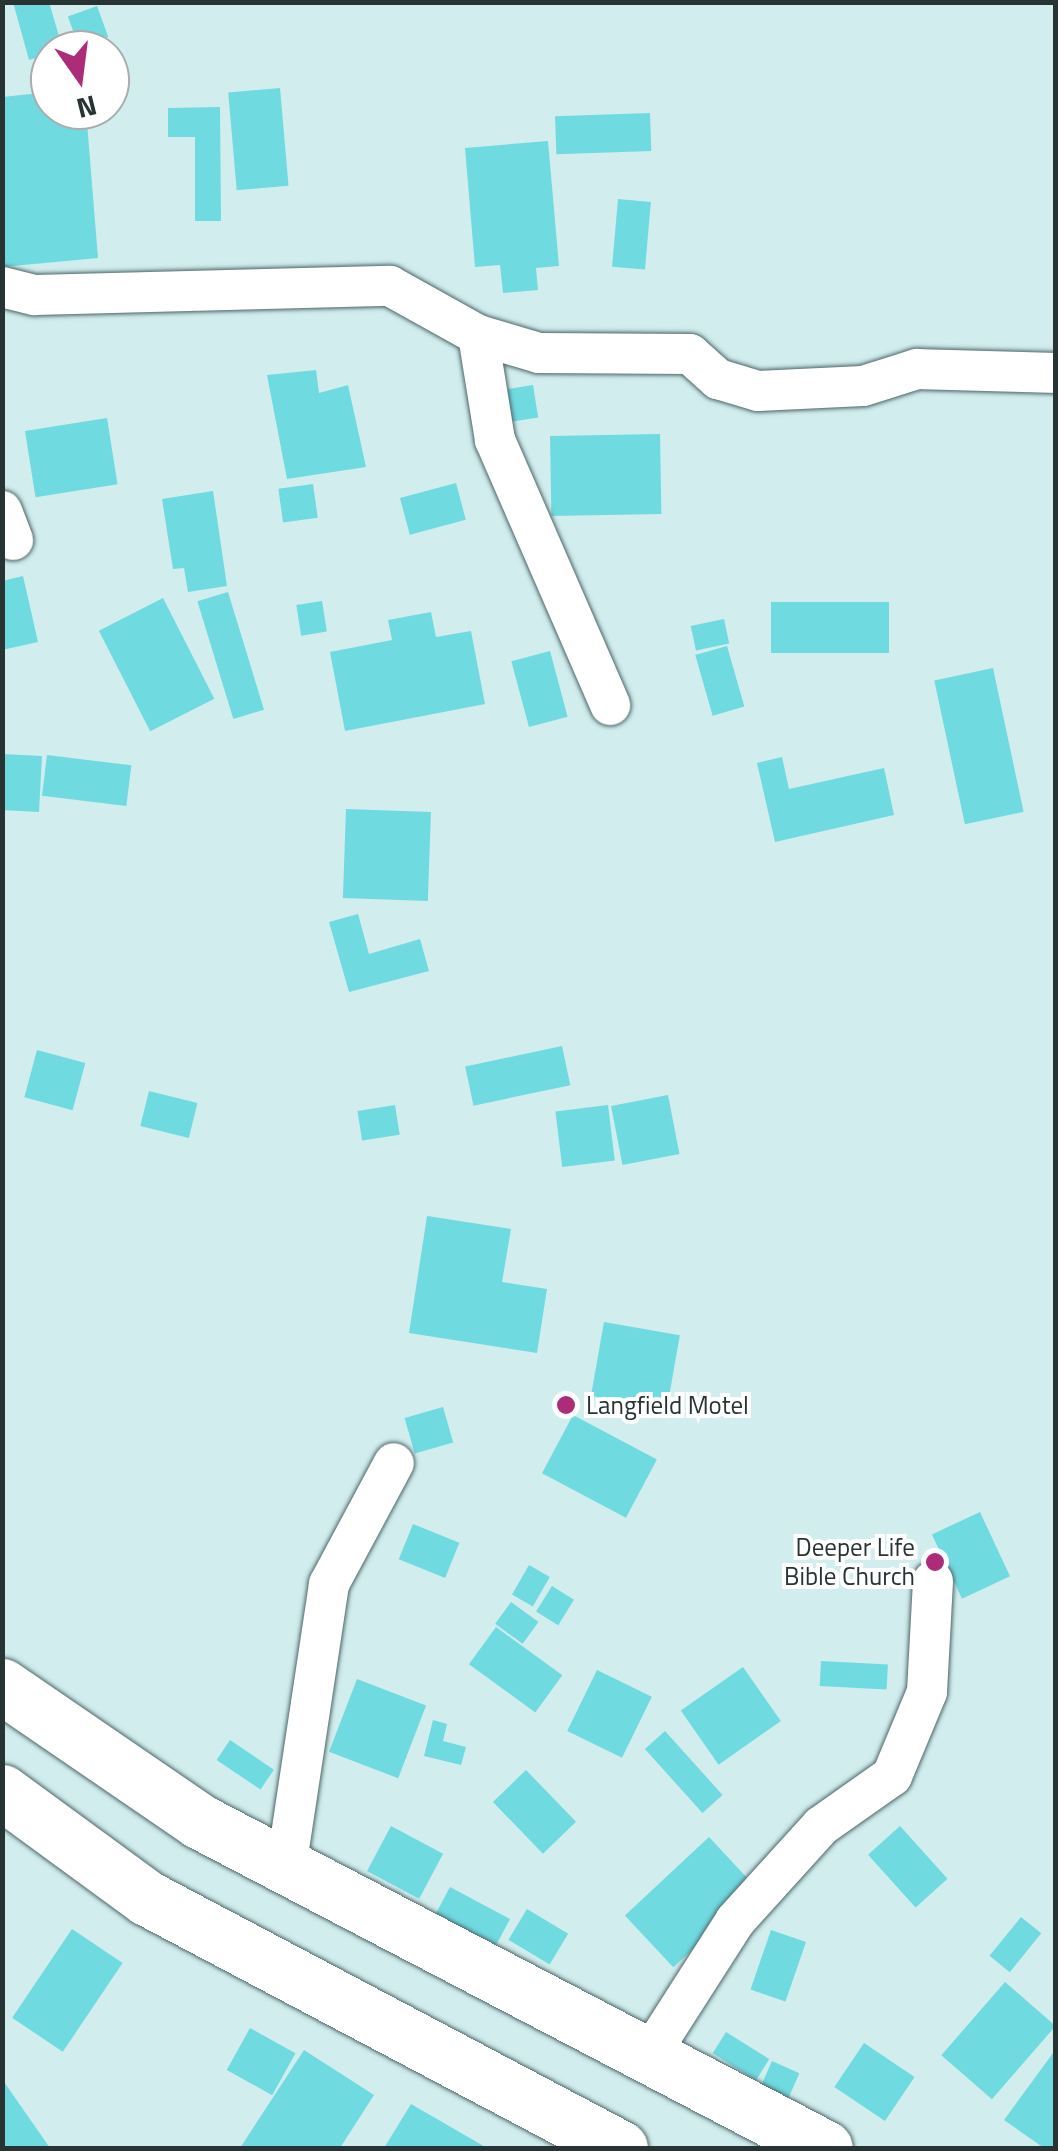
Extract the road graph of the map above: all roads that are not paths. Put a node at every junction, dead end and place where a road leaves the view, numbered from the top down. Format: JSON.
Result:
{"nodes":[{"id":1,"x":2,"y":286,"type":"edge"},
{"id":2,"x":478,"y":335,"type":"junction"},
{"id":3,"x":1056,"y":373,"type":"edge"},
{"id":4,"x":610,"y":704,"type":"dead end"},
{"id":5,"x":394,"y":1463,"type":"dead end"},
{"id":6,"x":933,"y":1582,"type":"dead end"},
{"id":7,"x":2,"y":1686,"type":"edge"},
{"id":8,"x":2,"y":1792,"type":"edge"},
{"id":9,"x":287,"y":1862,"type":"junction"},
{"id":10,"x":652,"y":2051,"type":"junction"},
{"id":11,"x":620,"y":2148,"type":"edge"},
{"id":12,"x":825,"y":2148,"type":"edge"}],
"edges":[{"from":1,"to":2,"type":"street"},
{"from":2,"to":3,"type":"street"},
{"from":2,"to":4,"type":"street"},
{"from":5,"to":9,"type":"street"},
{"from":6,"to":10,"type":"street"},
{"from":7,"to":9,"type":"main road"},
{"from":8,"to":11,"type":"main road"},
{"from":9,"to":10,"type":"main road"},
{"from":10,"to":12,"type":"main road"}]}
